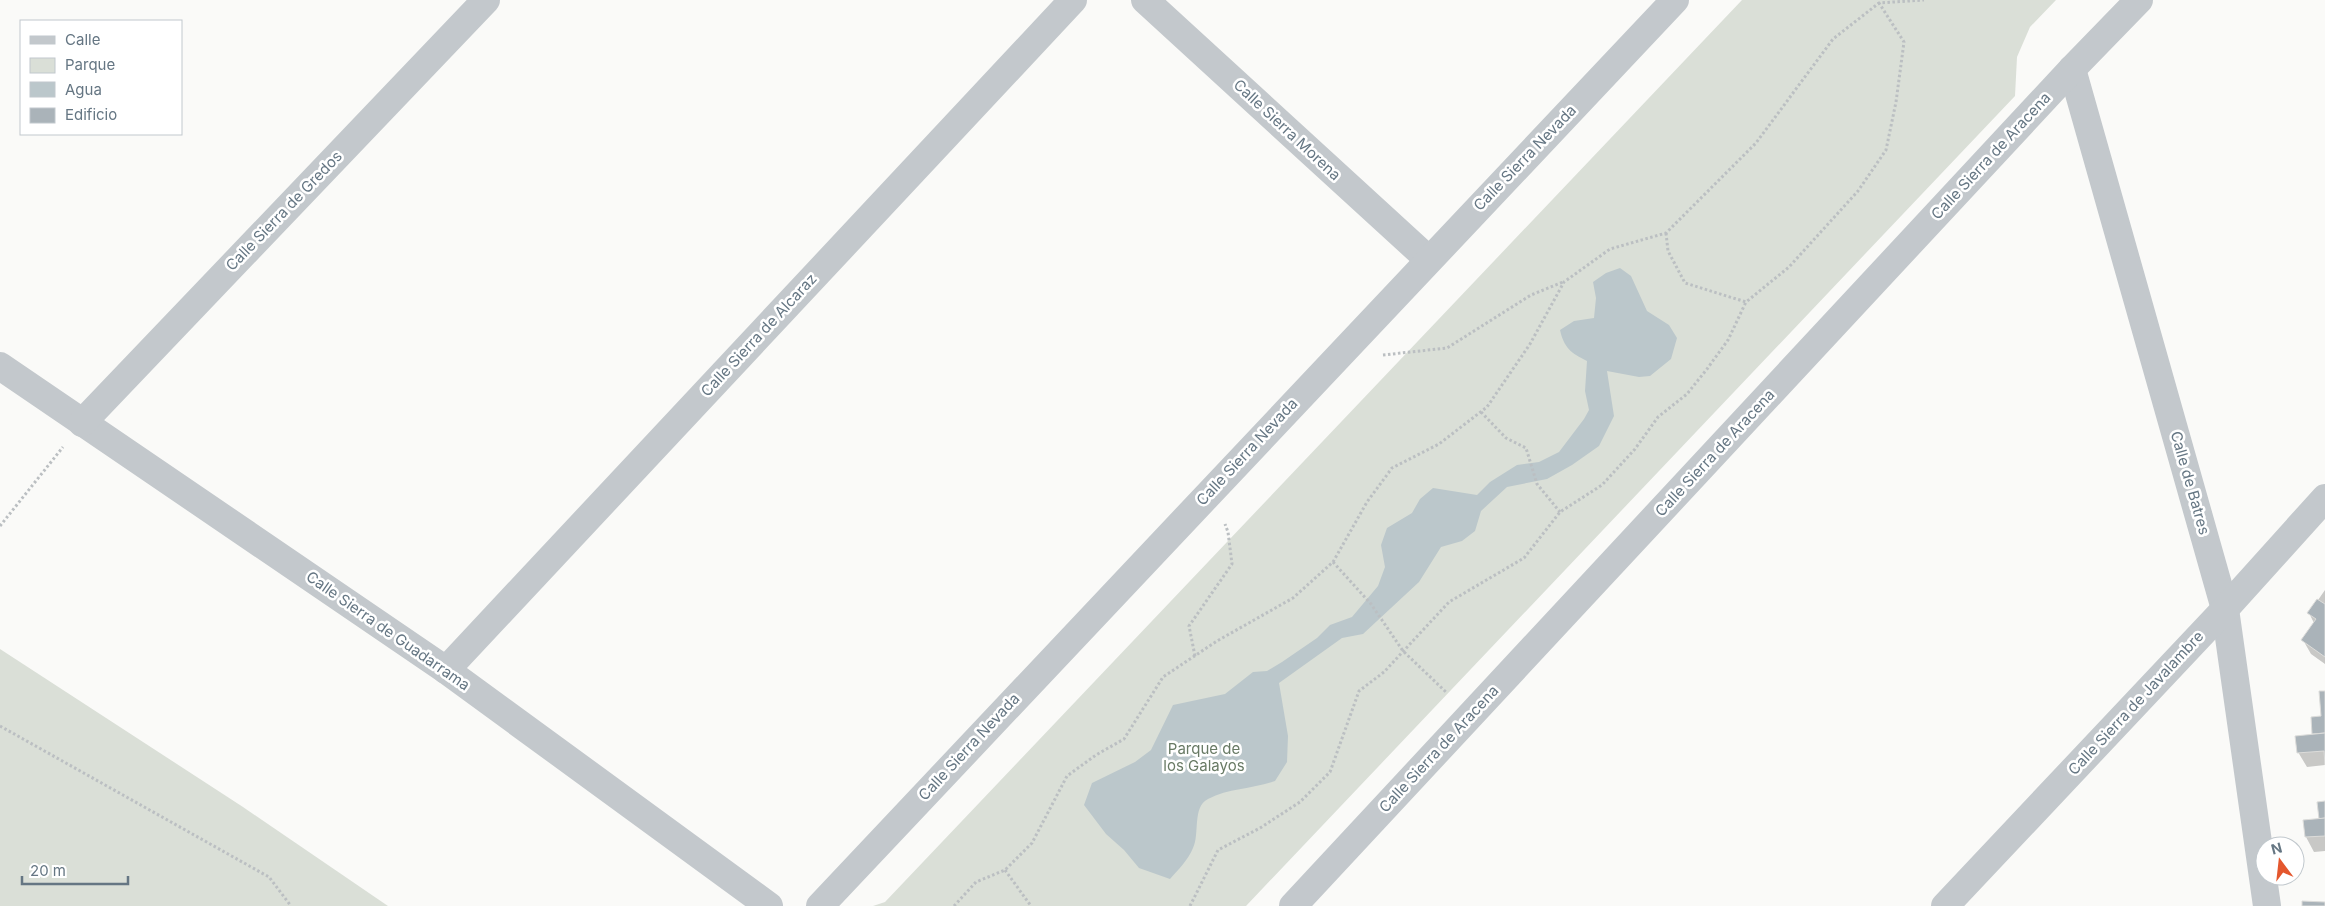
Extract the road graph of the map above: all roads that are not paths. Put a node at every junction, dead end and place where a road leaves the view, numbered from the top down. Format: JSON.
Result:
{"nodes":[{"id":1,"x":486,"y":0,"type":"edge"},
{"id":2,"x":1073,"y":0,"type":"edge"},
{"id":3,"x":1145,"y":0,"type":"edge"},
{"id":4,"x":1675,"y":0,"type":"edge"},
{"id":5,"x":2139,"y":0,"type":"edge"},
{"id":6,"x":2072,"y":68,"type":"junction"},
{"id":7,"x":1428,"y":259,"type":"junction"},
{"id":8,"x":0,"y":366,"type":"edge"},
{"id":9,"x":82,"y":423,"type":"junction"},
{"id":10,"x":2325,"y":498,"type":"edge"},
{"id":11,"x":2225,"y":609,"type":"junction"},
{"id":12,"x":446,"y":670,"type":"junction"},
{"id":13,"x":769,"y":906,"type":"edge"},
{"id":14,"x":820,"y":906,"type":"edge"},
{"id":15,"x":1292,"y":906,"type":"edge"},
{"id":16,"x":1945,"y":906,"type":"edge"},
{"id":17,"x":2267,"y":906,"type":"edge"}],
"edges":[{"from":1,"to":9,"type":"street","name":"Calle Sierra de Gredos"},
{"from":2,"to":12,"type":"street","name":"Calle Sierra de Alcaraz"},
{"from":3,"to":7,"type":"street","name":"Calle Sierra Morena"},
{"from":4,"to":7,"type":"street","name":"Calle Sierra Nevada"},
{"from":5,"to":6,"type":"street","name":"Calle Sierra de Aracena"},
{"from":6,"to":11,"type":"street","name":"Calle de Batres"},
{"from":6,"to":15,"type":"street","name":"Calle Sierra de Aracena"},
{"from":7,"to":14,"type":"street","name":"Calle Sierra Nevada"},
{"from":8,"to":9,"type":"street","name":"Calle Sierra de Guadarrama"},
{"from":9,"to":12,"type":"street","name":"Calle Sierra de Guadarrama"},
{"from":10,"to":11,"type":"street","name":"Calle Sierra de Javalambre"},
{"from":11,"to":16,"type":"street","name":"Calle Sierra de Javalambre"},
{"from":11,"to":17,"type":"street","name":"Calle de Batres"},
{"from":12,"to":13,"type":"street","name":"Calle Sierra de Guadarrama"}]}
